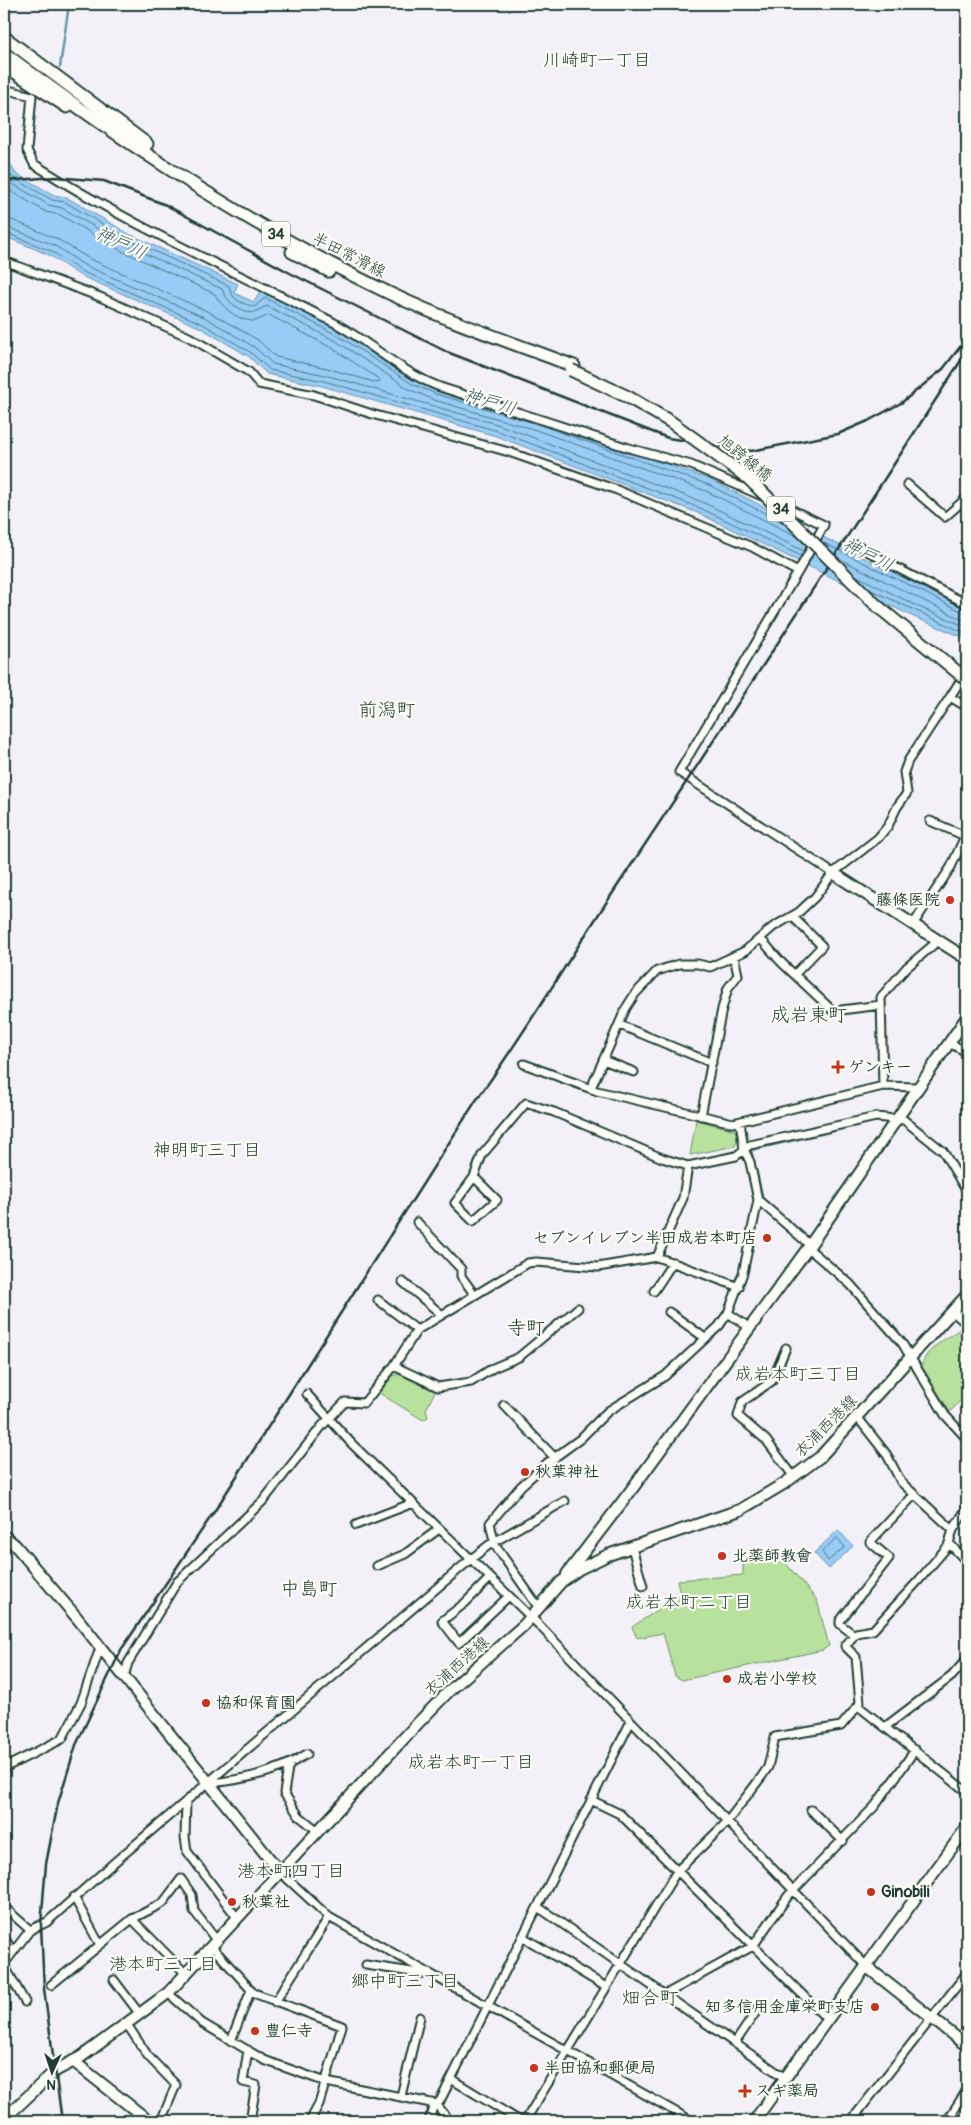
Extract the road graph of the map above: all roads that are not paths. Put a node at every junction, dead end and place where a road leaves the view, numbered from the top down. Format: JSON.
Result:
{"nodes":[{"id":1,"x":4,"y":37,"type":"edge"},
{"id":2,"x":4,"y":53,"type":"edge"},
{"id":3,"x":4,"y":65,"type":"edge"},
{"id":4,"x":4,"y":90,"type":"edge"},
{"id":5,"x":275,"y":233,"type":"junction"},
{"id":6,"x":4,"y":261,"type":"edge"},
{"id":7,"x":573,"y":368,"type":"junction"},
{"id":8,"x":907,"y":484,"type":"dead end"},
{"id":9,"x":967,"y":504,"type":"edge"},
{"id":10,"x":857,"y":544,"type":"dead end"},
{"id":11,"x":798,"y":572,"type":"junction"},
{"id":12,"x":967,"y":604,"type":"edge"},
{"id":13,"x":967,"y":671,"type":"edge"},
{"id":14,"x":967,"y":680,"type":"edge"},
{"id":15,"x":950,"y":697,"type":"junction"},
{"id":16,"x":967,"y":707,"type":"edge"},
{"id":17,"x":930,"y":821,"type":"dead end"},
{"id":18,"x":966,"y":836,"type":"edge"},
{"id":19,"x":833,"y":873,"type":"junction"},
{"id":20,"x":793,"y":917,"type":"junction"},
{"id":21,"x":914,"y":924,"type":"junction"},
{"id":22,"x":760,"y":938,"type":"junction"},
{"id":23,"x":939,"y":940,"type":"junction"},
{"id":24,"x":734,"y":957,"type":"junction"},
{"id":25,"x":967,"y":959,"type":"edge"},
{"id":26,"x":795,"y":974,"type":"junction"},
{"id":27,"x":881,"y":1005,"type":"junction"},
{"id":28,"x":967,"y":1017,"type":"edge"},
{"id":29,"x":620,"y":1025,"type":"junction"},
{"id":30,"x":949,"y":1043,"type":"junction"},
{"id":31,"x":967,"y":1052,"type":"edge"},
{"id":32,"x":604,"y":1060,"type":"junction"},
{"id":33,"x":712,"y":1063,"type":"junction"},
{"id":34,"x":524,"y":1064,"type":"dead end"},
{"id":35,"x":634,"y":1072,"type":"dead end"},
{"id":36,"x":883,"y":1086,"type":"junction"},
{"id":37,"x":918,"y":1086,"type":"junction"},
{"id":38,"x":591,"y":1088,"type":"junction"},
{"id":39,"x":701,"y":1116,"type":"junction"},
{"id":40,"x":897,"y":1117,"type":"junction"},
{"id":41,"x":740,"y":1122,"type":"junction"},
{"id":42,"x":744,"y":1149,"type":"junction"},
{"id":43,"x":688,"y":1166,"type":"junction"},
{"id":44,"x":474,"y":1178,"type":"junction"},
{"id":45,"x":967,"y":1192,"type":"edge"},
{"id":46,"x":758,"y":1200,"type":"junction"},
{"id":47,"x":417,"y":1222,"type":"dead end"},
{"id":48,"x":809,"y":1247,"type":"junction"},
{"id":49,"x":657,"y":1257,"type":"junction"},
{"id":50,"x":673,"y":1262,"type":"junction"},
{"id":51,"x":403,"y":1282,"type":"dead end"},
{"id":52,"x":739,"y":1287,"type":"junction"},
{"id":53,"x":654,"y":1291,"type":"dead end"},
{"id":54,"x":474,"y":1294,"type":"junction"},
{"id":55,"x":967,"y":1295,"type":"edge"},
{"id":56,"x":378,"y":1300,"type":"dead end"},
{"id":57,"x":578,"y":1308,"type":"dead end"},
{"id":58,"x":669,"y":1312,"type":"dead end"},
{"id":59,"x":953,"y":1312,"type":"junction"},
{"id":60,"x":728,"y":1313,"type":"junction"},
{"id":61,"x":441,"y":1314,"type":"junction"},
{"id":62,"x":967,"y":1324,"type":"edge"},
{"id":63,"x":750,"y":1328,"type":"junction"},
{"id":64,"x":417,"y":1330,"type":"junction"},
{"id":65,"x":705,"y":1338,"type":"junction"},
{"id":66,"x":786,"y":1348,"type":"dead end"},
{"id":67,"x":911,"y":1359,"type":"junction"},
{"id":68,"x":394,"y":1366,"type":"junction"},
{"id":69,"x":307,"y":1394,"type":"dead end"},
{"id":70,"x":504,"y":1404,"type":"dead end"},
{"id":71,"x":858,"y":1418,"type":"junction"},
{"id":72,"x":328,"y":1420,"type":"junction"},
{"id":73,"x":967,"y":1439,"type":"edge"},
{"id":74,"x":555,"y":1458,"type":"junction"},
{"id":75,"x":794,"y":1477,"type":"junction"},
{"id":76,"x":915,"y":1494,"type":"junction"},
{"id":77,"x":565,"y":1501,"type":"dead end"},
{"id":78,"x":413,"y":1503,"type":"junction"},
{"id":79,"x":967,"y":1508,"type":"edge"},
{"id":80,"x":356,"y":1525,"type":"dead end"},
{"id":81,"x":439,"y":1529,"type":"junction"},
{"id":82,"x":953,"y":1530,"type":"junction"},
{"id":83,"x":4,"y":1536,"type":"edge"},
{"id":84,"x":494,"y":1543,"type":"junction"},
{"id":85,"x":949,"y":1543,"type":"junction"},
{"id":86,"x":588,"y":1547,"type":"junction"},
{"id":87,"x":632,"y":1548,"type":"junction"},
{"id":88,"x":471,"y":1560,"type":"junction"},
{"id":89,"x":598,"y":1560,"type":"junction"},
{"id":90,"x":967,"y":1562,"type":"edge"},
{"id":91,"x":377,"y":1566,"type":"dead end"},
{"id":92,"x":490,"y":1578,"type":"junction"},
{"id":93,"x":561,"y":1582,"type":"junction"},
{"id":94,"x":644,"y":1586,"type":"dead end"},
{"id":95,"x":509,"y":1596,"type":"junction"},
{"id":96,"x":539,"y":1608,"type":"junction"},
{"id":97,"x":531,"y":1618,"type":"junction"},
{"id":98,"x":854,"y":1635,"type":"junction"},
{"id":99,"x":100,"y":1648,"type":"junction"},
{"id":100,"x":967,"y":1659,"type":"edge"},
{"id":101,"x":124,"y":1677,"type":"junction"},
{"id":102,"x":858,"y":1706,"type":"junction"},
{"id":103,"x":631,"y":1721,"type":"junction"},
{"id":104,"x":885,"y":1727,"type":"junction"},
{"id":105,"x":915,"y":1750,"type":"junction"},
{"id":106,"x":307,"y":1754,"type":"dead end"},
{"id":107,"x":291,"y":1764,"type":"junction"},
{"id":108,"x":4,"y":1768,"type":"edge"},
{"id":109,"x":209,"y":1783,"type":"junction"},
{"id":110,"x":967,"y":1792,"type":"edge"},
{"id":111,"x":591,"y":1800,"type":"junction"},
{"id":112,"x":186,"y":1801,"type":"junction"},
{"id":113,"x":811,"y":1810,"type":"dead end"},
{"id":114,"x":727,"y":1822,"type":"junction"},
{"id":115,"x":967,"y":1827,"type":"edge"},
{"id":116,"x":318,"y":1831,"type":"junction"},
{"id":117,"x":843,"y":1841,"type":"junction"},
{"id":118,"x":677,"y":1871,"type":"junction"},
{"id":119,"x":280,"y":1872,"type":"junction"},
{"id":120,"x":793,"y":1892,"type":"junction"},
{"id":121,"x":74,"y":1898,"type":"junction"},
{"id":122,"x":538,"y":1907,"type":"junction"},
{"id":123,"x":4,"y":1908,"type":"edge"},
{"id":124,"x":329,"y":1917,"type":"junction"},
{"id":125,"x":132,"y":1919,"type":"junction"},
{"id":126,"x":238,"y":1919,"type":"junction"},
{"id":127,"x":30,"y":1930,"type":"junction"},
{"id":128,"x":4,"y":1937,"type":"edge"},
{"id":129,"x":523,"y":1937,"type":"junction"},
{"id":130,"x":215,"y":1944,"type":"junction"},
{"id":131,"x":100,"y":1945,"type":"junction"},
{"id":132,"x":753,"y":1946,"type":"junction"},
{"id":133,"x":13,"y":1952,"type":"junction"},
{"id":134,"x":366,"y":1964,"type":"dead end"},
{"id":135,"x":620,"y":1964,"type":"junction"},
{"id":136,"x":4,"y":1965,"type":"edge"},
{"id":137,"x":867,"y":1967,"type":"junction"},
{"id":138,"x":967,"y":1972,"type":"edge"},
{"id":139,"x":186,"y":1974,"type":"junction"},
{"id":140,"x":430,"y":1975,"type":"junction"},
{"id":141,"x":114,"y":1980,"type":"dead end"},
{"id":142,"x":51,"y":1984,"type":"dead end"},
{"id":143,"x":606,"y":1987,"type":"junction"},
{"id":144,"x":251,"y":1990,"type":"junction"},
{"id":145,"x":168,"y":1993,"type":"junction"},
{"id":146,"x":664,"y":1995,"type":"junction"},
{"id":147,"x":25,"y":2002,"type":"dead end"},
{"id":148,"x":275,"y":2002,"type":"junction"},
{"id":149,"x":487,"y":2006,"type":"junction"},
{"id":150,"x":760,"y":2006,"type":"dead end"},
{"id":151,"x":139,"y":2013,"type":"junction"},
{"id":152,"x":420,"y":2017,"type":"dead end"},
{"id":153,"x":932,"y":2018,"type":"junction"},
{"id":154,"x":828,"y":2020,"type":"junction"},
{"id":155,"x":126,"y":2023,"type":"junction"},
{"id":156,"x":231,"y":2040,"type":"junction"},
{"id":157,"x":735,"y":2043,"type":"junction"},
{"id":158,"x":967,"y":2046,"type":"edge"},
{"id":159,"x":248,"y":2050,"type":"junction"},
{"id":160,"x":568,"y":2052,"type":"junction"},
{"id":161,"x":73,"y":2061,"type":"junction"},
{"id":162,"x":785,"y":2078,"type":"junction"},
{"id":163,"x":451,"y":2079,"type":"junction"},
{"id":164,"x":326,"y":2082,"type":"junction"},
{"id":165,"x":967,"y":2090,"type":"edge"},
{"id":166,"x":401,"y":2096,"type":"junction"},
{"id":167,"x":436,"y":2104,"type":"junction"},
{"id":168,"x":4,"y":2119,"type":"edge"},
{"id":169,"x":149,"y":2121,"type":"edge"},
{"id":170,"x":162,"y":2121,"type":"edge"},
{"id":171,"x":250,"y":2121,"type":"edge"},
{"id":172,"x":310,"y":2121,"type":"edge"},
{"id":173,"x":429,"y":2121,"type":"edge"},
{"id":174,"x":450,"y":2121,"type":"edge"},
{"id":175,"x":520,"y":2121,"type":"edge"},
{"id":176,"x":525,"y":2121,"type":"edge"},
{"id":177,"x":692,"y":2121,"type":"edge"},
{"id":178,"x":754,"y":2121,"type":"edge"},
{"id":179,"x":850,"y":2121,"type":"edge"},
{"id":180,"x":947,"y":2121,"type":"edge"}],
"edges":[{"from":1,"to":5,"type":"main road","number":"34"},
{"from":2,"to":5,"type":"main road","name":"半田常滑線","number":"34"},
{"from":3,"to":7,"type":"main road","name":"半田常滑線","number":"34"},
{"from":4,"to":11,"type":"street"},
{"from":5,"to":7,"type":"main road","name":"半田常滑線","number":"34"},
{"from":6,"to":11,"type":"street"},
{"from":7,"to":13,"type":"main road","name":"旭跨線橋","number":"34"},
{"from":7,"to":14,"type":"main road","name":"旭跨線橋","number":"34","bridge":true},
{"from":8,"to":9,"type":"street"},
{"from":10,"to":12,"type":"street"},
{"from":11,"to":19,"type":"street"},
{"from":13,"to":15,"type":"street"},
{"from":15,"to":16,"type":"street"},
{"from":15,"to":19,"type":"street"},
{"from":17,"to":18,"type":"street"},
{"from":18,"to":21,"type":"street"},
{"from":19,"to":20,"type":"street"},
{"from":19,"to":21,"type":"street"},
{"from":20,"to":22,"type":"street"},
{"from":20,"to":26,"type":"street"},
{"from":21,"to":23,"type":"street"},
{"from":22,"to":24,"type":"street"},
{"from":22,"to":26,"type":"street"},
{"from":23,"to":25,"type":"street"},
{"from":23,"to":27,"type":"street"},
{"from":24,"to":29,"type":"street"},
{"from":24,"to":33,"type":"street"},
{"from":26,"to":27,"type":"street"},
{"from":27,"to":36,"type":"street"},
{"from":28,"to":30,"type":"street"},
{"from":29,"to":32,"type":"street"},
{"from":29,"to":33,"type":"street"},
{"from":30,"to":31,"type":"street"},
{"from":30,"to":37,"type":"street"},
{"from":32,"to":35,"type":"street"},
{"from":32,"to":38,"type":"street"},
{"from":33,"to":39,"type":"street"},
{"from":34,"to":38,"type":"street"},
{"from":36,"to":37,"type":"street"},
{"from":36,"to":41,"type":"street"},
{"from":37,"to":40,"type":"street"},
{"from":38,"to":39,"type":"street"},
{"from":39,"to":41,"type":"street"},
{"from":40,"to":42,"type":"street"},
{"from":40,"to":45,"type":"street"},
{"from":40,"to":48,"type":"street"},
{"from":41,"to":42,"type":"street"},
{"from":42,"to":43,"type":"street"},
{"from":42,"to":46,"type":"street"},
{"from":43,"to":44,"type":"street"},
{"from":43,"to":49,"type":"street"},
{"from":44,"to":44,"type":"street"},
{"from":46,"to":48,"type":"street"},
{"from":46,"to":52,"type":"street"},
{"from":47,"to":54,"type":"street"},
{"from":48,"to":63,"type":"street"},
{"from":48,"to":67,"type":"street"},
{"from":49,"to":50,"type":"street"},
{"from":49,"to":54,"type":"street"},
{"from":50,"to":52,"type":"street"},
{"from":50,"to":53,"type":"street"},
{"from":51,"to":61,"type":"street"},
{"from":52,"to":60,"type":"street"},
{"from":54,"to":61,"type":"street"},
{"from":55,"to":59,"type":"street","name":"衣浦西港線"},
{"from":56,"to":64,"type":"street"},
{"from":57,"to":68,"type":"street"},
{"from":58,"to":65,"type":"street"},
{"from":59,"to":62,"type":"street"},
{"from":59,"to":67,"type":"street","name":"衣浦西港線"},
{"from":60,"to":63,"type":"street"},
{"from":60,"to":65,"type":"street"},
{"from":61,"to":64,"type":"street"},
{"from":63,"to":86,"type":"street"},
{"from":64,"to":68,"type":"street"},
{"from":65,"to":74,"type":"street"},
{"from":66,"to":75,"type":"street"},
{"from":67,"to":71,"type":"street","name":"衣浦西港線"},
{"from":67,"to":73,"type":"street"},
{"from":68,"to":72,"type":"street"},
{"from":69,"to":72,"type":"street"},
{"from":70,"to":74,"type":"street"},
{"from":71,"to":75,"type":"street","name":"衣浦西港線"},
{"from":71,"to":76,"type":"street"},
{"from":72,"to":78,"type":"street"},
{"from":72,"to":101,"type":"street"},
{"from":74,"to":84,"type":"street"},
{"from":75,"to":87,"type":"street","name":"衣浦西港線"},
{"from":76,"to":82,"type":"street"},
{"from":76,"to":98,"type":"street"},
{"from":77,"to":84,"type":"street"},
{"from":78,"to":80,"type":"street"},
{"from":78,"to":81,"type":"street"},
{"from":79,"to":82,"type":"street"},
{"from":81,"to":88,"type":"street"},
{"from":81,"to":91,"type":"street"},
{"from":82,"to":85,"type":"street"},
{"from":83,"to":99,"type":"street"},
{"from":84,"to":88,"type":"street"},
{"from":84,"to":96,"type":"street"},
{"from":85,"to":90,"type":"street"},
{"from":85,"to":98,"type":"street"},
{"from":86,"to":89,"type":"street"},
{"from":86,"to":93,"type":"street"},
{"from":87,"to":89,"type":"street","name":"衣浦西港線"},
{"from":87,"to":94,"type":"street"},
{"from":88,"to":92,"type":"street"},
{"from":88,"to":109,"type":"street"},
{"from":89,"to":93,"type":"street","name":"衣浦西港線"},
{"from":92,"to":95,"type":"street"},
{"from":92,"to":95,"type":"street"},
{"from":93,"to":96,"type":"street","name":"衣浦西港線"},
{"from":95,"to":97,"type":"street"},
{"from":96,"to":97,"type":"street","name":"衣浦西港線"},
{"from":97,"to":103,"type":"street"},
{"from":97,"to":116,"type":"street","name":"衣浦西港線"},
{"from":98,"to":102,"type":"street"},
{"from":99,"to":101,"type":"street"},
{"from":99,"to":108,"type":"street"},
{"from":100,"to":104,"type":"street"},
{"from":101,"to":109,"type":"street"},
{"from":102,"to":104,"type":"street"},
{"from":102,"to":114,"type":"street"},
{"from":103,"to":111,"type":"street"},
{"from":103,"to":114,"type":"street"},
{"from":104,"to":105,"type":"street"},
{"from":105,"to":110,"type":"street"},
{"from":105,"to":117,"type":"street"},
{"from":106,"to":107,"type":"street"},
{"from":107,"to":109,"type":"street"},
{"from":107,"to":116,"type":"street"},
{"from":109,"to":112,"type":"street"},
{"from":109,"to":119,"type":"street"},
{"from":111,"to":118,"type":"street"},
{"from":111,"to":122,"type":"street"},
{"from":112,"to":121,"type":"street"},
{"from":112,"to":126,"type":"street"},
{"from":113,"to":117,"type":"street"},
{"from":114,"to":118,"type":"street"},
{"from":114,"to":120,"type":"street"},
{"from":115,"to":137,"type":"street"},
{"from":116,"to":119,"type":"street","name":"衣浦西港線"},
{"from":117,"to":120,"type":"street"},
{"from":118,"to":132,"type":"street"},
{"from":118,"to":135,"type":"street"},
{"from":119,"to":124,"type":"street"},
{"from":119,"to":126,"type":"street","name":"衣浦西港線"},
{"from":120,"to":132,"type":"street"},
{"from":120,"to":137,"type":"street"},
{"from":121,"to":127,"type":"street"},
{"from":121,"to":131,"type":"street"},
{"from":122,"to":129,"type":"street"},
{"from":122,"to":135,"type":"street"},
{"from":123,"to":127,"type":"street"},
{"from":124,"to":140,"type":"street"},
{"from":124,"to":148,"type":"street"},
{"from":125,"to":130,"type":"street"},
{"from":125,"to":131,"type":"street"},
{"from":125,"to":139,"type":"street"},
{"from":126,"to":130,"type":"street","name":"衣浦西港線"},
{"from":127,"to":133,"type":"street"},
{"from":128,"to":133,"type":"street"},
{"from":129,"to":143,"type":"street"},
{"from":129,"to":149,"type":"street"},
{"from":130,"to":139,"type":"street","name":"衣浦西港線"},
{"from":130,"to":144,"type":"street"},
{"from":131,"to":142,"type":"street"},
{"from":132,"to":146,"type":"street"},
{"from":132,"to":154,"type":"street"},
{"from":133,"to":136,"type":"street"},
{"from":134,"to":140,"type":"street"},
{"from":135,"to":143,"type":"street"},
{"from":135,"to":146,"type":"street"},
{"from":136,"to":147,"type":"street"},
{"from":137,"to":153,"type":"street"},
{"from":137,"to":154,"type":"street"},
{"from":138,"to":153,"type":"street"},
{"from":139,"to":145,"type":"street","name":"衣浦西港線"},
{"from":140,"to":149,"type":"street"},
{"from":141,"to":151,"type":"street"},
{"from":143,"to":160,"type":"street"},
{"from":144,"to":148,"type":"street"},
{"from":144,"to":156,"type":"street"},
{"from":145,"to":151,"type":"street","name":"衣浦西港線"},
{"from":145,"to":156,"type":"street"},
{"from":146,"to":157,"type":"street"},
{"from":148,"to":164,"type":"street"},
{"from":149,"to":160,"type":"street"},
{"from":149,"to":163,"type":"street"},
{"from":150,"to":157,"type":"street"},
{"from":151,"to":155,"type":"street","name":"衣浦西港線"},
{"from":152,"to":166,"type":"street"},
{"from":153,"to":158,"type":"street"},
{"from":153,"to":179,"type":"street"},
{"from":154,"to":162,"type":"street"},
{"from":155,"to":161,"type":"street","name":"衣浦西港線"},
{"from":155,"to":170,"type":"street"},
{"from":156,"to":159,"type":"street"},
{"from":157,"to":162,"type":"street"},
{"from":159,"to":164,"type":"street"},
{"from":159,"to":171,"type":"street"},
{"from":160,"to":176,"type":"street"},
{"from":160,"to":177,"type":"street"},
{"from":161,"to":168,"type":"street","name":"衣浦西港線"},
{"from":161,"to":169,"type":"street"},
{"from":162,"to":178,"type":"street"},
{"from":163,"to":167,"type":"street"},
{"from":163,"to":175,"type":"street"},
{"from":164,"to":166,"type":"street"},
{"from":164,"to":172,"type":"street"},
{"from":165,"to":180,"type":"street"},
{"from":166,"to":167,"type":"street"},
{"from":167,"to":173,"type":"street"},
{"from":167,"to":174,"type":"street"}]}
